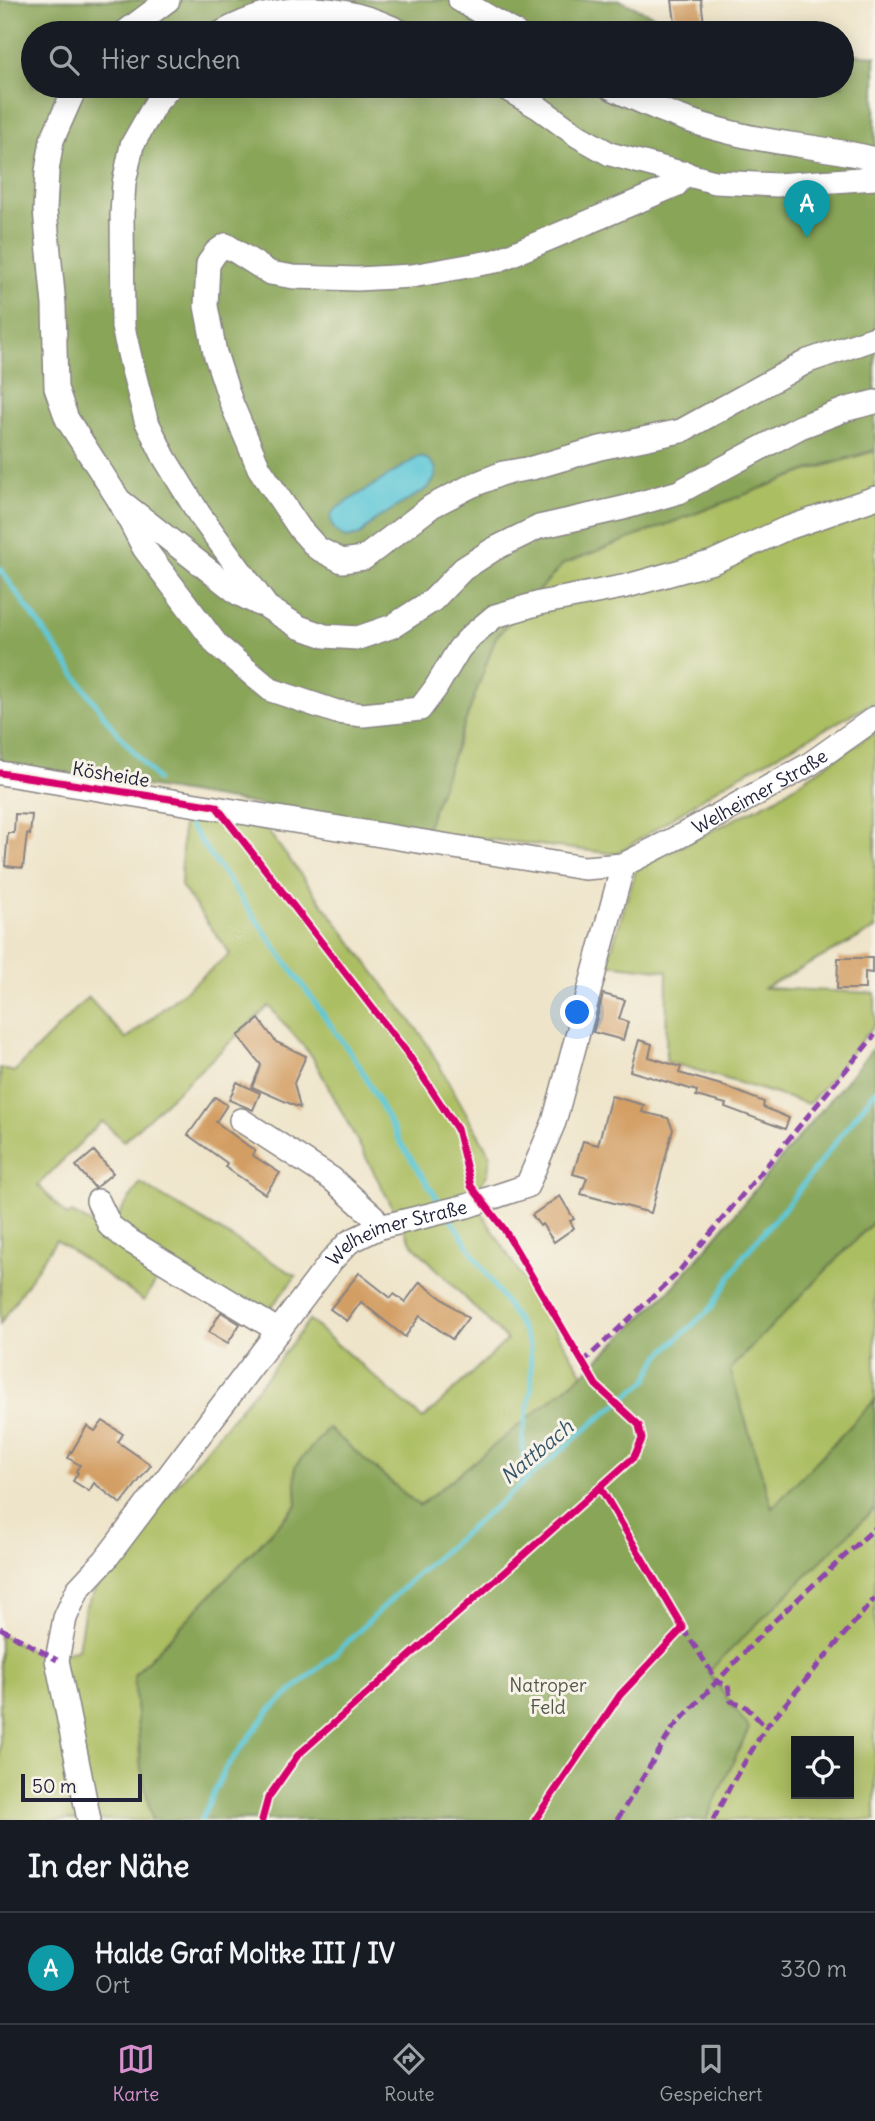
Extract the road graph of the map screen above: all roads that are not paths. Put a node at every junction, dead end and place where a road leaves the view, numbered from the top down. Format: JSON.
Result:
{"nodes":[{"id":1,"x":168,"y":0,"type":"edge"},
{"id":2,"x":460,"y":0,"type":"edge"},
{"id":3,"x":140,"y":21,"type":"edge"},
{"id":4,"x":239,"y":21,"type":"edge"},
{"id":5,"x":379,"y":21,"type":"edge"},
{"id":6,"x":496,"y":21,"type":"edge"},
{"id":7,"x":71,"y":98,"type":"edge"},
{"id":8,"x":160,"y":98,"type":"edge"},
{"id":9,"x":523,"y":98,"type":"edge"},
{"id":10,"x":632,"y":98,"type":"edge"},
{"id":11,"x":875,"y":159,"type":"edge"},
{"id":12,"x":686,"y":173,"type":"junction"},
{"id":13,"x":875,"y":178,"type":"edge"},
{"id":14,"x":875,"y":338,"type":"edge"},
{"id":15,"x":875,"y":402,"type":"edge"},
{"id":16,"x":875,"y":498,"type":"edge"},
{"id":17,"x":119,"y":500,"type":"junction"},
{"id":18,"x":267,"y":607,"type":"junction"},
{"id":19,"x":875,"y":718,"type":"edge"},
{"id":20,"x":0,"y":773,"type":"edge"},
{"id":21,"x":622,"y":865,"type":"junction"},
{"id":22,"x":241,"y":1121,"type":"dead end"},
{"id":23,"x":98,"y":1201,"type":"dead end"},
{"id":24,"x":380,"y":1227,"type":"junction"},
{"id":25,"x":279,"y":1331,"type":"junction"},
{"id":26,"x":89,"y":1820,"type":"edge"}],
"edges":[{"from":1,"to":3,"type":"street"},
{"from":2,"to":6,"type":"street"},
{"from":4,"to":5,"type":"street"},
{"from":7,"to":17,"type":"street"},
{"from":8,"to":18,"type":"street"},
{"from":9,"to":12,"type":"street"},
{"from":10,"to":11,"type":"street"},
{"from":12,"to":13,"type":"street"},
{"from":12,"to":14,"type":"street"},
{"from":15,"to":18,"type":"street"},
{"from":16,"to":17,"type":"street"},
{"from":17,"to":18,"type":"street"},
{"from":19,"to":21,"type":"street","name":"Welheimer Straße"},
{"from":20,"to":21,"type":"street","name":"Kösheide"},
{"from":21,"to":24,"type":"street","name":"Welheimer Straße"},
{"from":22,"to":24,"type":"street"},
{"from":23,"to":25,"type":"street"},
{"from":24,"to":25,"type":"street","name":"Welheimer Straße"},
{"from":25,"to":26,"type":"street","name":"Welheimer Straße"}]}
